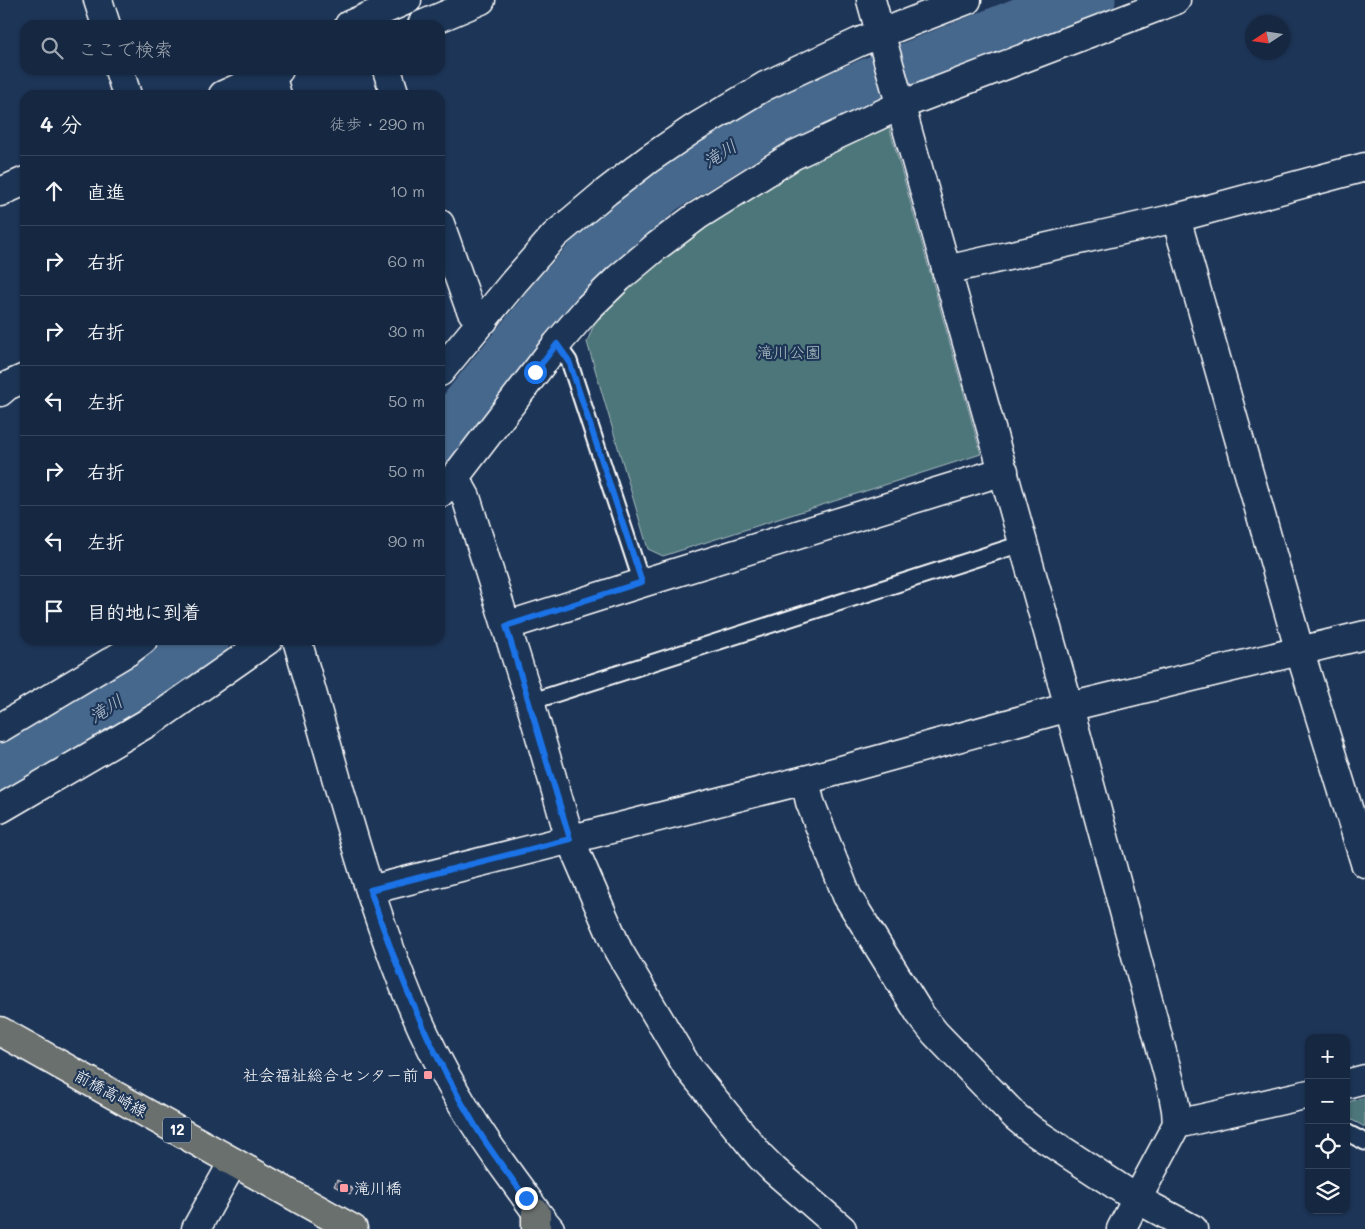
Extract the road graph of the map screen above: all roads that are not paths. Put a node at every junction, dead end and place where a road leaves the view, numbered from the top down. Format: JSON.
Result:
{"nodes":[{"id":1,"x":98,"y":0,"type":"edge"},
{"id":2,"x":406,"y":0,"type":"edge"},
{"id":3,"x":481,"y":0,"type":"edge"},
{"id":4,"x":871,"y":0,"type":"edge"},
{"id":5,"x":967,"y":0,"type":"edge"},
{"id":6,"x":1176,"y":0,"type":"edge"},
{"id":7,"x":361,"y":13,"type":"edge"},
{"id":8,"x":104,"y":20,"type":"edge"},
{"id":9,"x":434,"y":20,"type":"edge"},
{"id":10,"x":880,"y":34,"type":"junction"},
{"id":11,"x":121,"y":75,"type":"edge"},
{"id":12,"x":388,"y":75,"type":"edge"},
{"id":13,"x":275,"y":80,"type":"edge"},
{"id":14,"x":125,"y":90,"type":"edge"},
{"id":15,"x":240,"y":90,"type":"edge"},
{"id":16,"x":393,"y":90,"type":"edge"},
{"id":17,"x":901,"y":105,"type":"junction"},
{"id":18,"x":1365,"y":167,"type":"edge"},
{"id":19,"x":20,"y":183,"type":"edge"},
{"id":20,"x":0,"y":192,"type":"edge"},
{"id":21,"x":1176,"y":218,"type":"junction"},
{"id":22,"x":445,"y":238,"type":"edge"},
{"id":23,"x":946,"y":270,"type":"junction"},
{"id":24,"x":484,"y":320,"type":"junction"},
{"id":25,"x":557,"y":344,"type":"junction"},
{"id":26,"x":445,"y":366,"type":"edge"},
{"id":27,"x":20,"y":380,"type":"edge"},
{"id":28,"x":0,"y":392,"type":"edge"},
{"id":29,"x":1004,"y":471,"type":"junction"},
{"id":30,"x":446,"y":487,"type":"edge"},
{"id":31,"x":1024,"y":542,"type":"junction"},
{"id":32,"x":642,"y":582,"type":"junction"},
{"id":33,"x":506,"y":626,"type":"junction"},
{"id":34,"x":1365,"y":635,"type":"edge"},
{"id":35,"x":136,"y":645,"type":"edge"},
{"id":36,"x":261,"y":645,"type":"edge"},
{"id":37,"x":298,"y":645,"type":"edge"},
{"id":38,"x":1300,"y":652,"type":"junction"},
{"id":39,"x":530,"y":702,"type":"junction"},
{"id":40,"x":1069,"y":707,"type":"junction"},
{"id":41,"x":0,"y":728,"type":"edge"},
{"id":42,"x":805,"y":780,"type":"junction"},
{"id":43,"x":0,"y":809,"type":"edge"},
{"id":44,"x":570,"y":839,"type":"junction"},
{"id":45,"x":1365,"y":863,"type":"edge"},
{"id":46,"x":370,"y":890,"type":"junction"},
{"id":47,"x":2,"y":1036,"type":"edge"},
{"id":48,"x":1365,"y":1079,"type":"edge"},
{"id":49,"x":1350,"y":1083,"type":"edge"},
{"id":50,"x":1305,"y":1096,"type":"edge"},
{"id":51,"x":1176,"y":1124,"type":"junction"},
{"id":52,"x":1350,"y":1134,"type":"edge"},
{"id":53,"x":1365,"y":1142,"type":"edge"},
{"id":54,"x":234,"y":1162,"type":"junction"},
{"id":55,"x":1137,"y":1199,"type":"junction"},
{"id":56,"x":541,"y":1224,"type":"edge"},
{"id":57,"x":196,"y":1229,"type":"edge"},
{"id":58,"x":353,"y":1229,"type":"edge"},
{"id":59,"x":842,"y":1229,"type":"edge"},
{"id":60,"x":1120,"y":1229,"type":"edge"},
{"id":61,"x":1193,"y":1229,"type":"edge"}],
"edges":[{"from":1,"to":8,"type":"street"},
{"from":2,"to":7,"type":"street"},
{"from":3,"to":9,"type":"street"},
{"from":4,"to":10,"type":"street"},
{"from":5,"to":10,"type":"street"},
{"from":6,"to":17,"type":"street"},
{"from":10,"to":17,"type":"street"},
{"from":10,"to":24,"type":"street"},
{"from":11,"to":14,"type":"street"},
{"from":12,"to":16,"type":"street"},
{"from":13,"to":15,"type":"street"},
{"from":17,"to":23,"type":"street"},
{"from":17,"to":25,"type":"street"},
{"from":18,"to":21,"type":"street"},
{"from":19,"to":20,"type":"street"},
{"from":21,"to":23,"type":"street"},
{"from":21,"to":38,"type":"street"},
{"from":22,"to":24,"type":"street"},
{"from":23,"to":29,"type":"street"},
{"from":24,"to":26,"type":"street"},
{"from":25,"to":30,"type":"street"},
{"from":25,"to":32,"type":"lane"},
{"from":27,"to":28,"type":"street"},
{"from":29,"to":31,"type":"street"},
{"from":29,"to":32,"type":"street"},
{"from":30,"to":33,"type":"street"},
{"from":31,"to":39,"type":"lane"},
{"from":31,"to":40,"type":"street"},
{"from":32,"to":33,"type":"street"},
{"from":33,"to":39,"type":"street"},
{"from":34,"to":38,"type":"street"},
{"from":35,"to":41,"type":"street"},
{"from":36,"to":43,"type":"street"},
{"from":37,"to":46,"type":"street"},
{"from":38,"to":40,"type":"street"},
{"from":38,"to":45,"type":"street"},
{"from":39,"to":44,"type":"street"},
{"from":40,"to":42,"type":"street"},
{"from":40,"to":51,"type":"street"},
{"from":42,"to":44,"type":"street"},
{"from":42,"to":55,"type":"street"},
{"from":44,"to":46,"type":"street"},
{"from":44,"to":59,"type":"street"},
{"from":46,"to":56,"type":"street"},
{"from":47,"to":54,"type":"main road","name":"前橋高崎線","number":"12"},
{"from":48,"to":49,"type":"street"},
{"from":50,"to":51,"type":"street"},
{"from":51,"to":55,"type":"street"},
{"from":52,"to":53,"type":"lane"},
{"from":54,"to":57,"type":"street"},
{"from":54,"to":58,"type":"main road","name":"前橋高崎線","number":"12"},
{"from":55,"to":60,"type":"street"},
{"from":55,"to":61,"type":"street"}]}
